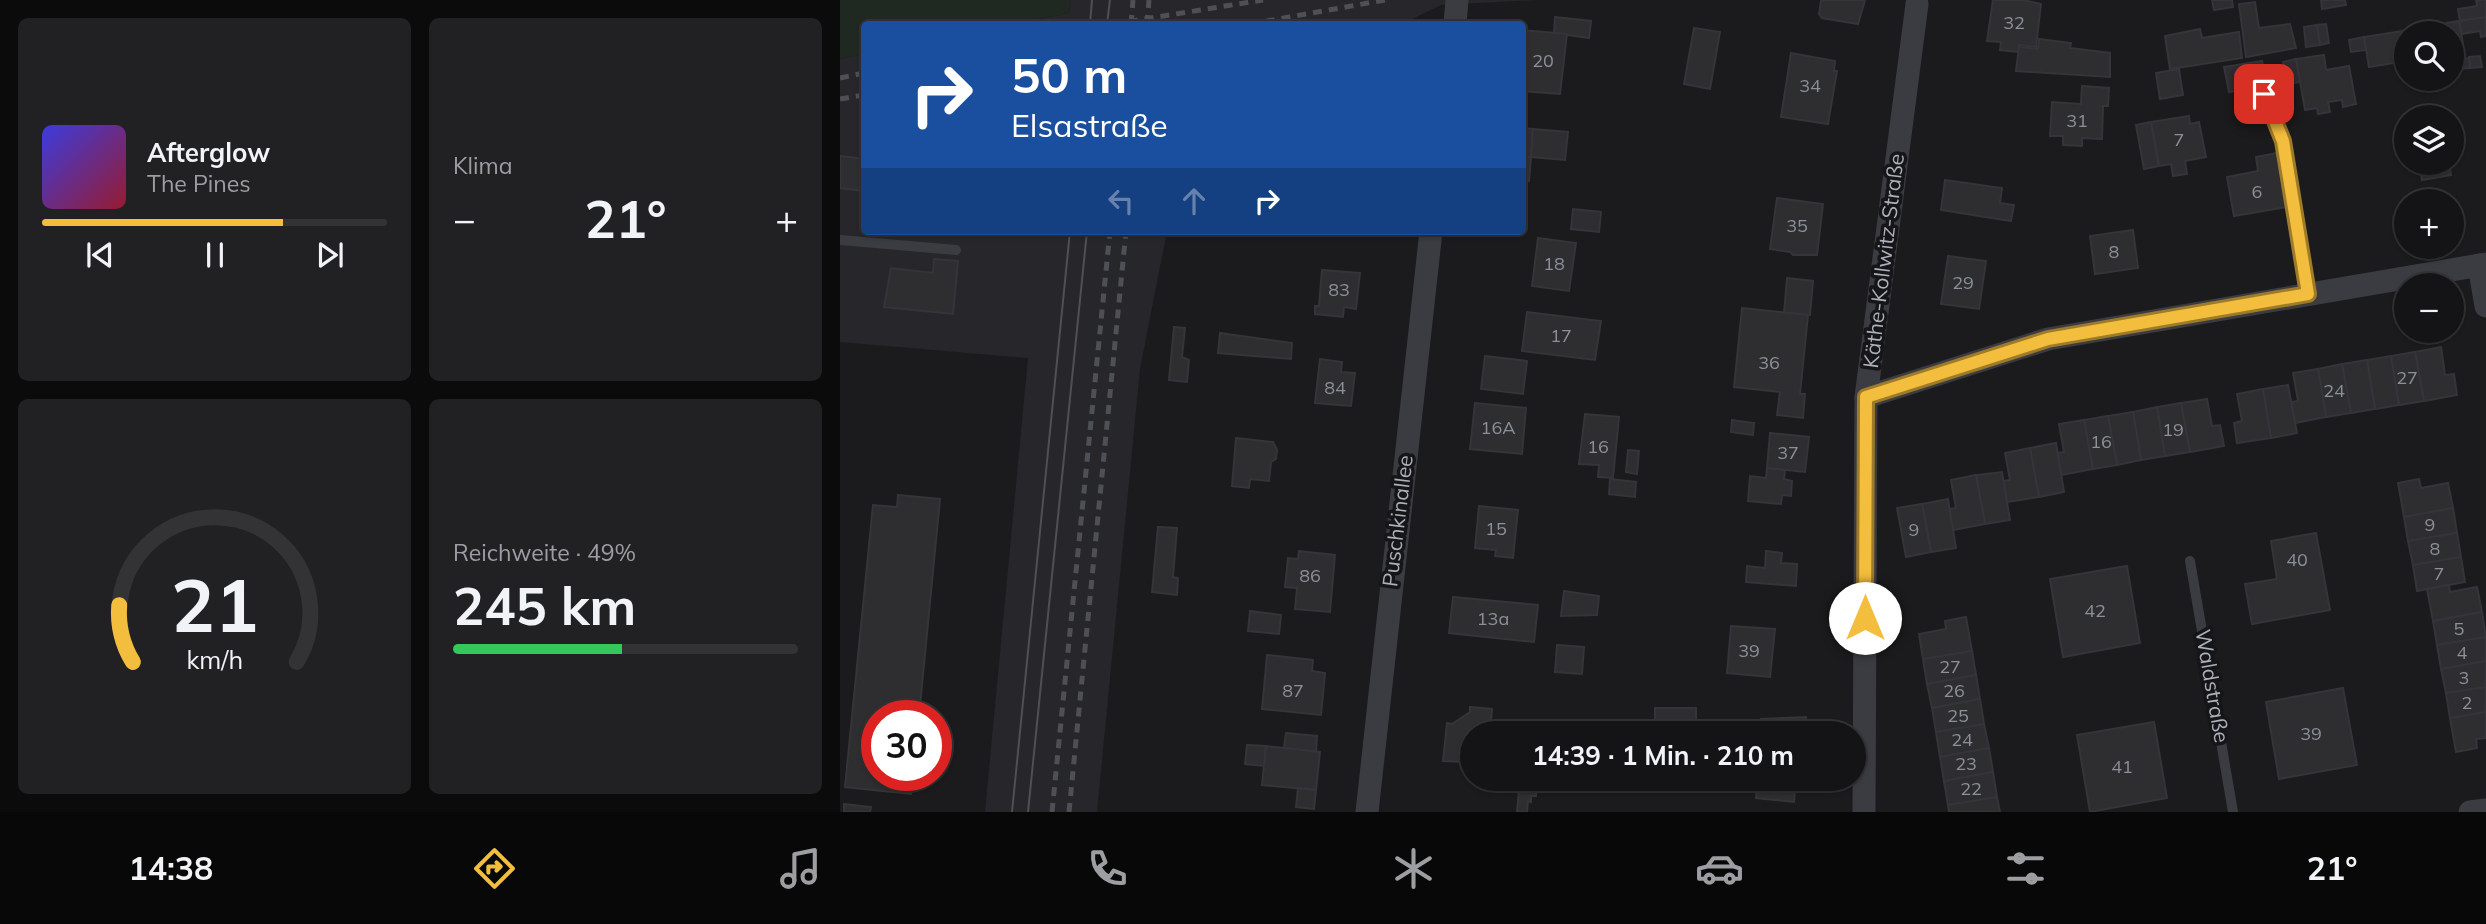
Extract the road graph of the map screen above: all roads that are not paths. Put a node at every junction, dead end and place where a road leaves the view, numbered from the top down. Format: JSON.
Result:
{"nodes":[{"id":1,"x":1457,"y":0,"type":"edge"},
{"id":2,"x":1917,"y":4,"type":"dead end"},
{"id":3,"x":1455,"y":21,"type":"edge"},
{"id":4,"x":2264,"y":94,"type":"dead end"},
{"id":5,"x":1431,"y":235,"type":"edge"},
{"id":6,"x":840,"y":240,"type":"edge"},
{"id":7,"x":956,"y":250,"type":"dead end"},
{"id":8,"x":2483,"y":265,"type":"edge"},
{"id":9,"x":2308,"y":294,"type":"junction"},
{"id":10,"x":2486,"y":306,"type":"edge"},
{"id":11,"x":1866,"y":397,"type":"junction"},
{"id":12,"x":2190,"y":561,"type":"dead end"},
{"id":13,"x":2486,"y":810,"type":"edge"},
{"id":14,"x":1367,"y":812,"type":"edge"},
{"id":15,"x":1864,"y":812,"type":"edge"},
{"id":16,"x":2233,"y":812,"type":"edge"},
{"id":17,"x":2470,"y":812,"type":"edge"}],
"edges":[{"from":1,"to":3,"type":"street"},
{"from":2,"to":11,"type":"street","name":"Käthe-Kollwitz-Straße"},
{"from":4,"to":9,"type":"lane"},
{"from":5,"to":14,"type":"street","name":"Puschkinallee"},
{"from":6,"to":7,"type":"lane"},
{"from":8,"to":9,"type":"street"},
{"from":8,"to":10,"type":"street"},
{"from":9,"to":11,"type":"street"},
{"from":11,"to":15,"type":"street","name":"Käthe-Kollwitz-Straße"},
{"from":12,"to":16,"type":"lane","name":"Waldstraße"},
{"from":13,"to":17,"type":"street"}]}
